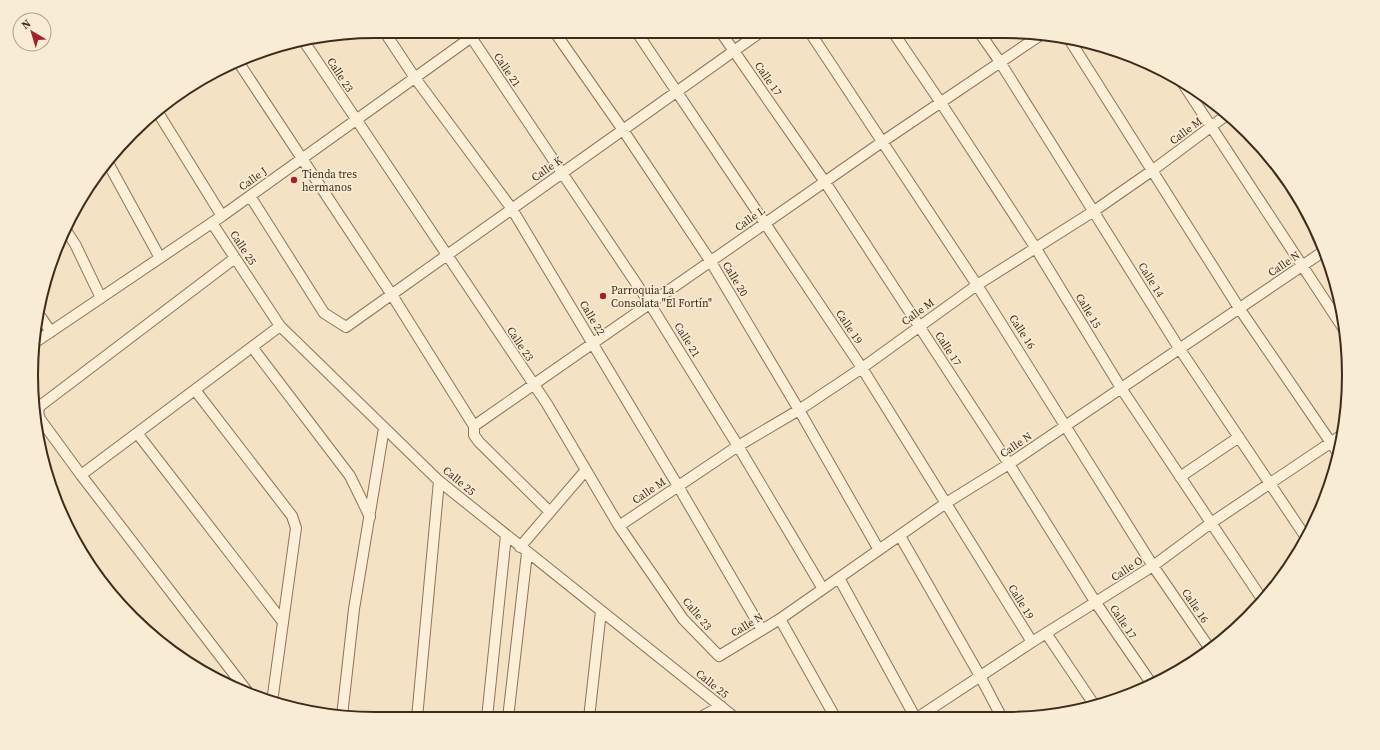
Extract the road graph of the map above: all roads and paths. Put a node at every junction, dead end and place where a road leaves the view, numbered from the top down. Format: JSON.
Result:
{"nodes":[{"id":1,"x":389,"y":38,"type":"edge"},
{"id":2,"x":464,"y":38,"type":"edge"},
{"id":3,"x":472,"y":38,"type":"edge"},
{"id":4,"x":559,"y":38,"type":"edge"},
{"id":5,"x":641,"y":38,"type":"edge"},
{"id":6,"x":725,"y":38,"type":"edge"},
{"id":7,"x":752,"y":38,"type":"edge"},
{"id":8,"x":813,"y":38,"type":"edge"},
{"id":9,"x":897,"y":38,"type":"edge"},
{"id":10,"x":983,"y":38,"type":"edge"},
{"id":11,"x":1034,"y":40,"type":"edge"},
{"id":12,"x":1072,"y":44,"type":"edge"},
{"id":13,"x":306,"y":45,"type":"edge"},
{"id":14,"x":734,"y":51,"type":"junction"},
{"id":15,"x":1000,"y":62,"type":"junction"},
{"id":16,"x":242,"y":66,"type":"edge"},
{"id":17,"x":415,"y":78,"type":"junction"},
{"id":18,"x":676,"y":92,"type":"junction"},
{"id":19,"x":1189,"y":93,"type":"edge"},
{"id":20,"x":941,"y":103,"type":"junction"},
{"id":21,"x":160,"y":116,"type":"edge"},
{"id":22,"x":1222,"y":118,"type":"edge"},
{"id":23,"x":356,"y":120,"type":"junction"},
{"id":24,"x":1211,"y":127,"type":"junction"},
{"id":25,"x":623,"y":130,"type":"junction"},
{"id":26,"x":882,"y":142,"type":"junction"},
{"id":27,"x":302,"y":158,"type":"junction"},
{"id":28,"x":110,"y":167,"type":"edge"},
{"id":29,"x":1153,"y":170,"type":"junction"},
{"id":30,"x":563,"y":173,"type":"junction"},
{"id":31,"x":825,"y":182,"type":"junction"},
{"id":32,"x":250,"y":196,"type":"junction"},
{"id":33,"x":512,"y":209,"type":"junction"},
{"id":34,"x":1094,"y":211,"type":"junction"},
{"id":35,"x":222,"y":216,"type":"junction"},
{"id":36,"x":212,"y":223,"type":"junction"},
{"id":37,"x":766,"y":223,"type":"junction"},
{"id":38,"x":69,"y":235,"type":"edge"},
{"id":39,"x":1035,"y":248,"type":"junction"},
{"id":40,"x":1319,"y":254,"type":"edge"},
{"id":41,"x":446,"y":255,"type":"junction"},
{"id":42,"x":160,"y":258,"type":"junction"},
{"id":43,"x":235,"y":258,"type":"junction"},
{"id":44,"x":711,"y":262,"type":"junction"},
{"id":45,"x":1302,"y":266,"type":"junction"},
{"id":46,"x":977,"y":285,"type":"junction"},
{"id":47,"x":392,"y":295,"type":"junction"},
{"id":48,"x":101,"y":298,"type":"junction"},
{"id":49,"x":650,"y":304,"type":"junction"},
{"id":50,"x":1239,"y":308,"type":"junction"},
{"id":51,"x":43,"y":320,"type":"edge"},
{"id":52,"x":1337,"y":320,"type":"edge"},
{"id":53,"x":280,"y":326,"type":"junction"},
{"id":54,"x":919,"y":326,"type":"junction"},
{"id":55,"x":51,"y":332,"type":"junction"},
{"id":56,"x":40,"y":339,"type":"edge"},
{"id":57,"x":594,"y":344,"type":"junction"},
{"id":58,"x":252,"y":346,"type":"junction"},
{"id":59,"x":1179,"y":348,"type":"junction"},
{"id":60,"x":862,"y":368,"type":"junction"},
{"id":61,"x":534,"y":385,"type":"junction"},
{"id":62,"x":1121,"y":388,"type":"junction"},
{"id":63,"x":195,"y":390,"type":"junction"},
{"id":64,"x":40,"y":406,"type":"edge"},
{"id":65,"x":799,"y":410,"type":"junction"},
{"id":66,"x":41,"y":421,"type":"edge"},
{"id":67,"x":474,"y":426,"type":"junction"},
{"id":68,"x":1065,"y":426,"type":"junction"},
{"id":69,"x":384,"y":428,"type":"junction"},
{"id":70,"x":137,"y":433,"type":"junction"},
{"id":71,"x":1239,"y":437,"type":"junction"},
{"id":72,"x":1336,"y":439,"type":"edge"},
{"id":73,"x":1331,"y":443,"type":"junction"},
{"id":74,"x":738,"y":446,"type":"junction"},
{"id":75,"x":1334,"y":448,"type":"edge"},
{"id":76,"x":1009,"y":464,"type":"junction"},
{"id":77,"x":586,"y":470,"type":"junction"},
{"id":78,"x":81,"y":475,"type":"junction"},
{"id":79,"x":1180,"y":477,"type":"junction"},
{"id":80,"x":439,"y":481,"type":"junction"},
{"id":81,"x":1270,"y":483,"type":"junction"},
{"id":82,"x":678,"y":486,"type":"junction"},
{"id":83,"x":946,"y":503,"type":"junction"},
{"id":84,"x":549,"y":512,"type":"junction"},
{"id":85,"x":370,"y":517,"type":"junction"},
{"id":86,"x":1211,"y":523,"type":"junction"},
{"id":87,"x":618,"y":526,"type":"junction"},
{"id":88,"x":1303,"y":533,"type":"edge"},
{"id":89,"x":506,"y":535,"type":"junction"},
{"id":90,"x":900,"y":536,"type":"junction"},
{"id":91,"x":524,"y":550,"type":"junction"},
{"id":92,"x":879,"y":550,"type":"junction"},
{"id":93,"x":1153,"y":566,"type":"junction"},
{"id":94,"x":839,"y":578,"type":"junction"},
{"id":95,"x":823,"y":589,"type":"junction"},
{"id":96,"x":1259,"y":595,"type":"edge"},
{"id":97,"x":1096,"y":603,"type":"junction"},
{"id":98,"x":601,"y":611,"type":"junction"},
{"id":99,"x":780,"y":619,"type":"junction"},
{"id":100,"x":283,"y":622,"type":"junction"},
{"id":101,"x":762,"y":630,"type":"junction"},
{"id":102,"x":1046,"y":633,"type":"junction"},
{"id":103,"x":1032,"y":642,"type":"junction"},
{"id":104,"x":1207,"y":644,"type":"edge"},
{"id":105,"x":719,"y":656,"type":"joint"},
{"id":106,"x":980,"y":676,"type":"junction"},
{"id":107,"x":1149,"y":679,"type":"edge"},
{"id":108,"x":242,"y":684,"type":"edge"},
{"id":109,"x":273,"y":696,"type":"edge"},
{"id":110,"x":1092,"y":701,"type":"edge"},
{"id":111,"x":721,"y":706,"type":"junction"},
{"id":112,"x":343,"y":710,"type":"edge"},
{"id":113,"x":418,"y":712,"type":"edge"},
{"id":114,"x":488,"y":712,"type":"edge"},
{"id":115,"x":509,"y":712,"type":"edge"},
{"id":116,"x":590,"y":712,"type":"edge"},
{"id":117,"x":710,"y":712,"type":"edge"},
{"id":118,"x":728,"y":712,"type":"edge"},
{"id":119,"x":832,"y":712,"type":"edge"},
{"id":120,"x":913,"y":712,"type":"edge"},
{"id":121,"x":926,"y":712,"type":"edge"},
{"id":122,"x":999,"y":712,"type":"edge"}],
"edges":[{"from":1,"to":17,"type":"street","name":"Calle 22"},
{"from":2,"to":17,"type":"street","name":"Calle J"},
{"from":3,"to":30,"type":"street","name":"Calle 21"},
{"from":4,"to":25,"type":"street","name":"Calle 20"},
{"from":5,"to":18,"type":"street","name":"Calle 19"},
{"from":6,"to":14,"type":"street","name":"Calle 17"},
{"from":7,"to":14,"type":"street","name":"Calle K"},
{"from":8,"to":26,"type":"street","name":"Calle 16"},
{"from":9,"to":20,"type":"street","name":"Calle 15"},
{"from":10,"to":15,"type":"street","name":"Calle 14"},
{"from":11,"to":15,"type":"street","name":"Calle L"},
{"from":12,"to":29,"type":"street"},
{"from":13,"to":23,"type":"street","name":"Calle 23"},
{"from":14,"to":18,"type":"street","name":"Calle K"},
{"from":14,"to":31,"type":"street","name":"Calle 17"},
{"from":15,"to":20,"type":"street","name":"Calle L"},
{"from":15,"to":34,"type":"street","name":"Calle 14"},
{"from":16,"to":27,"type":"street"},
{"from":17,"to":23,"type":"street","name":"Calle J"},
{"from":17,"to":33,"type":"street","name":"Calle 22"},
{"from":18,"to":25,"type":"street","name":"Calle K"},
{"from":18,"to":37,"type":"street","name":"Calle 19"},
{"from":19,"to":24,"type":"street"},
{"from":20,"to":26,"type":"street","name":"Calle L"},
{"from":20,"to":39,"type":"street","name":"Calle 15"},
{"from":21,"to":35,"type":"street"},
{"from":22,"to":24,"type":"street","name":"Calle M"},
{"from":23,"to":27,"type":"street","name":"Calle J"},
{"from":23,"to":41,"type":"street","name":"Calle 23"},
{"from":24,"to":29,"type":"street","name":"Calle M"},
{"from":24,"to":45,"type":"street"},
{"from":25,"to":30,"type":"street","name":"Calle K"},
{"from":25,"to":44,"type":"street","name":"Calle 20"},
{"from":26,"to":31,"type":"street","name":"Calle L"},
{"from":26,"to":46,"type":"street","name":"Calle 16"},
{"from":27,"to":32,"type":"street","name":"Calle J"},
{"from":27,"to":47,"type":"street"},
{"from":28,"to":42,"type":"street"},
{"from":29,"to":34,"type":"street","name":"Calle M"},
{"from":29,"to":50,"type":"street"},
{"from":30,"to":33,"type":"street","name":"Calle K"},
{"from":30,"to":49,"type":"street","name":"Calle 21"},
{"from":31,"to":37,"type":"street","name":"Calle L"},
{"from":31,"to":54,"type":"street","name":"Calle 17"},
{"from":32,"to":35,"type":"street","name":"Calle J"},
{"from":32,"to":47,"type":"street","name":"Calle K"},
{"from":33,"to":41,"type":"street","name":"Calle K"},
{"from":33,"to":57,"type":"street","name":"Calle 22"},
{"from":34,"to":39,"type":"street","name":"Calle M"},
{"from":34,"to":59,"type":"street","name":"Calle 14"},
{"from":35,"to":36,"type":"street","name":"Calle J"},
{"from":36,"to":42,"type":"street","name":"Calle J"},
{"from":36,"to":43,"type":"street","name":"Calle 25"},
{"from":37,"to":44,"type":"street","name":"Calle L"},
{"from":37,"to":60,"type":"street","name":"Calle 19"},
{"from":38,"to":48,"type":"street"},
{"from":39,"to":46,"type":"street","name":"Calle M"},
{"from":39,"to":62,"type":"street","name":"Calle 15"},
{"from":40,"to":45,"type":"street","name":"Calle N"},
{"from":41,"to":47,"type":"street","name":"Calle K"},
{"from":41,"to":61,"type":"street","name":"Calle 23"},
{"from":42,"to":48,"type":"street","name":"Calle J"},
{"from":43,"to":53,"type":"street","name":"Calle 25"},
{"from":43,"to":64,"type":"street"},
{"from":44,"to":49,"type":"street","name":"Calle L"},
{"from":44,"to":65,"type":"street","name":"Calle 20"},
{"from":45,"to":50,"type":"street","name":"Calle N"},
{"from":45,"to":52,"type":"street"},
{"from":46,"to":54,"type":"street","name":"Calle M"},
{"from":46,"to":68,"type":"street","name":"Calle 16"},
{"from":47,"to":67,"type":"street"},
{"from":48,"to":55,"type":"street","name":"Calle J"},
{"from":49,"to":57,"type":"street","name":"Calle L"},
{"from":49,"to":74,"type":"street","name":"Calle 21"},
{"from":50,"to":59,"type":"street","name":"Calle N"},
{"from":50,"to":73,"type":"street"},
{"from":51,"to":55,"type":"street"},
{"from":53,"to":58,"type":"street"},
{"from":53,"to":69,"type":"street","name":"Calle 25"},
{"from":54,"to":60,"type":"street","name":"Calle M"},
{"from":54,"to":76,"type":"street","name":"Calle 17"},
{"from":55,"to":56,"type":"street","name":"Calle J"},
{"from":57,"to":61,"type":"street","name":"Calle L"},
{"from":57,"to":82,"type":"street","name":"Calle 22"},
{"from":58,"to":63,"type":"street"},
{"from":58,"to":85,"type":"street"},
{"from":59,"to":62,"type":"street","name":"Calle N"},
{"from":59,"to":71,"type":"street","name":"Calle 14"},
{"from":60,"to":65,"type":"street","name":"Calle M"},
{"from":60,"to":83,"type":"street","name":"Calle 19"},
{"from":61,"to":67,"type":"street","name":"Calle L"},
{"from":61,"to":77,"type":"street","name":"Calle 23"},
{"from":62,"to":68,"type":"street","name":"Calle N"},
{"from":62,"to":79,"type":"street","name":"Calle 15"},
{"from":63,"to":70,"type":"street"},
{"from":63,"to":100,"type":"street"},
{"from":65,"to":74,"type":"street","name":"Calle M"},
{"from":65,"to":92,"type":"street","name":"Calle 20"},
{"from":66,"to":78,"type":"street"},
{"from":67,"to":84,"type":"street"},
{"from":68,"to":76,"type":"street","name":"Calle N"},
{"from":68,"to":93,"type":"street","name":"Calle 16"},
{"from":69,"to":80,"type":"street","name":"Calle 25"},
{"from":69,"to":85,"type":"street"},
{"from":70,"to":78,"type":"street"},
{"from":70,"to":100,"type":"street"},
{"from":71,"to":79,"type":"street"},
{"from":71,"to":81,"type":"street","name":"Calle 14"},
{"from":72,"to":73,"type":"street","name":"Calle O"},
{"from":73,"to":75,"type":"street"},
{"from":73,"to":81,"type":"street","name":"Calle O"},
{"from":74,"to":82,"type":"street","name":"Calle M"},
{"from":74,"to":95,"type":"street","name":"Calle 21"},
{"from":76,"to":83,"type":"street","name":"Calle N"},
{"from":76,"to":97,"type":"street","name":"Calle 17"},
{"from":77,"to":84,"type":"street"},
{"from":77,"to":87,"type":"street","name":"Calle 23"},
{"from":78,"to":108,"type":"street"},
{"from":79,"to":86,"type":"street","name":"Calle 15"},
{"from":80,"to":89,"type":"street","name":"Calle 25"},
{"from":80,"to":113,"type":"street"},
{"from":81,"to":86,"type":"street","name":"Calle O"},
{"from":81,"to":88,"type":"street","name":"Calle 14"},
{"from":82,"to":87,"type":"street","name":"Calle M"},
{"from":82,"to":101,"type":"street","name":"Calle 22"},
{"from":83,"to":90,"type":"street","name":"Calle N"},
{"from":83,"to":103,"type":"street","name":"Calle 19"},
{"from":84,"to":91,"type":"street"},
{"from":85,"to":112,"type":"street"},
{"from":86,"to":93,"type":"street","name":"Calle O"},
{"from":86,"to":96,"type":"street","name":"Calle 15"},
{"from":87,"to":105,"type":"street","name":"Calle 23"},
{"from":89,"to":91,"type":"street","name":"Calle 25"},
{"from":89,"to":114,"type":"street"},
{"from":90,"to":92,"type":"street","name":"Calle N"},
{"from":90,"to":106,"type":"street"},
{"from":91,"to":98,"type":"street","name":"Calle 25"},
{"from":91,"to":115,"type":"street"},
{"from":92,"to":94,"type":"street","name":"Calle N"},
{"from":93,"to":97,"type":"street","name":"Calle O"},
{"from":93,"to":104,"type":"street","name":"Calle 16"},
{"from":94,"to":95,"type":"street","name":"Calle N"},
{"from":94,"to":120,"type":"street"},
{"from":95,"to":99,"type":"street","name":"Calle N"},
{"from":97,"to":102,"type":"street","name":"Calle O"},
{"from":97,"to":107,"type":"street","name":"Calle 17"},
{"from":98,"to":111,"type":"street","name":"Calle 25"},
{"from":98,"to":116,"type":"street"},
{"from":99,"to":101,"type":"street","name":"Calle N"},
{"from":99,"to":119,"type":"street"},
{"from":100,"to":109,"type":"street"},
{"from":101,"to":105,"type":"street","name":"Calle N"},
{"from":102,"to":103,"type":"street","name":"Calle O"},
{"from":102,"to":110,"type":"street"},
{"from":103,"to":106,"type":"street","name":"Calle O"},
{"from":106,"to":121,"type":"street","name":"Calle O"},
{"from":106,"to":122,"type":"street"},
{"from":111,"to":117,"type":"street"},
{"from":111,"to":118,"type":"street","name":"Calle 25"}]}
